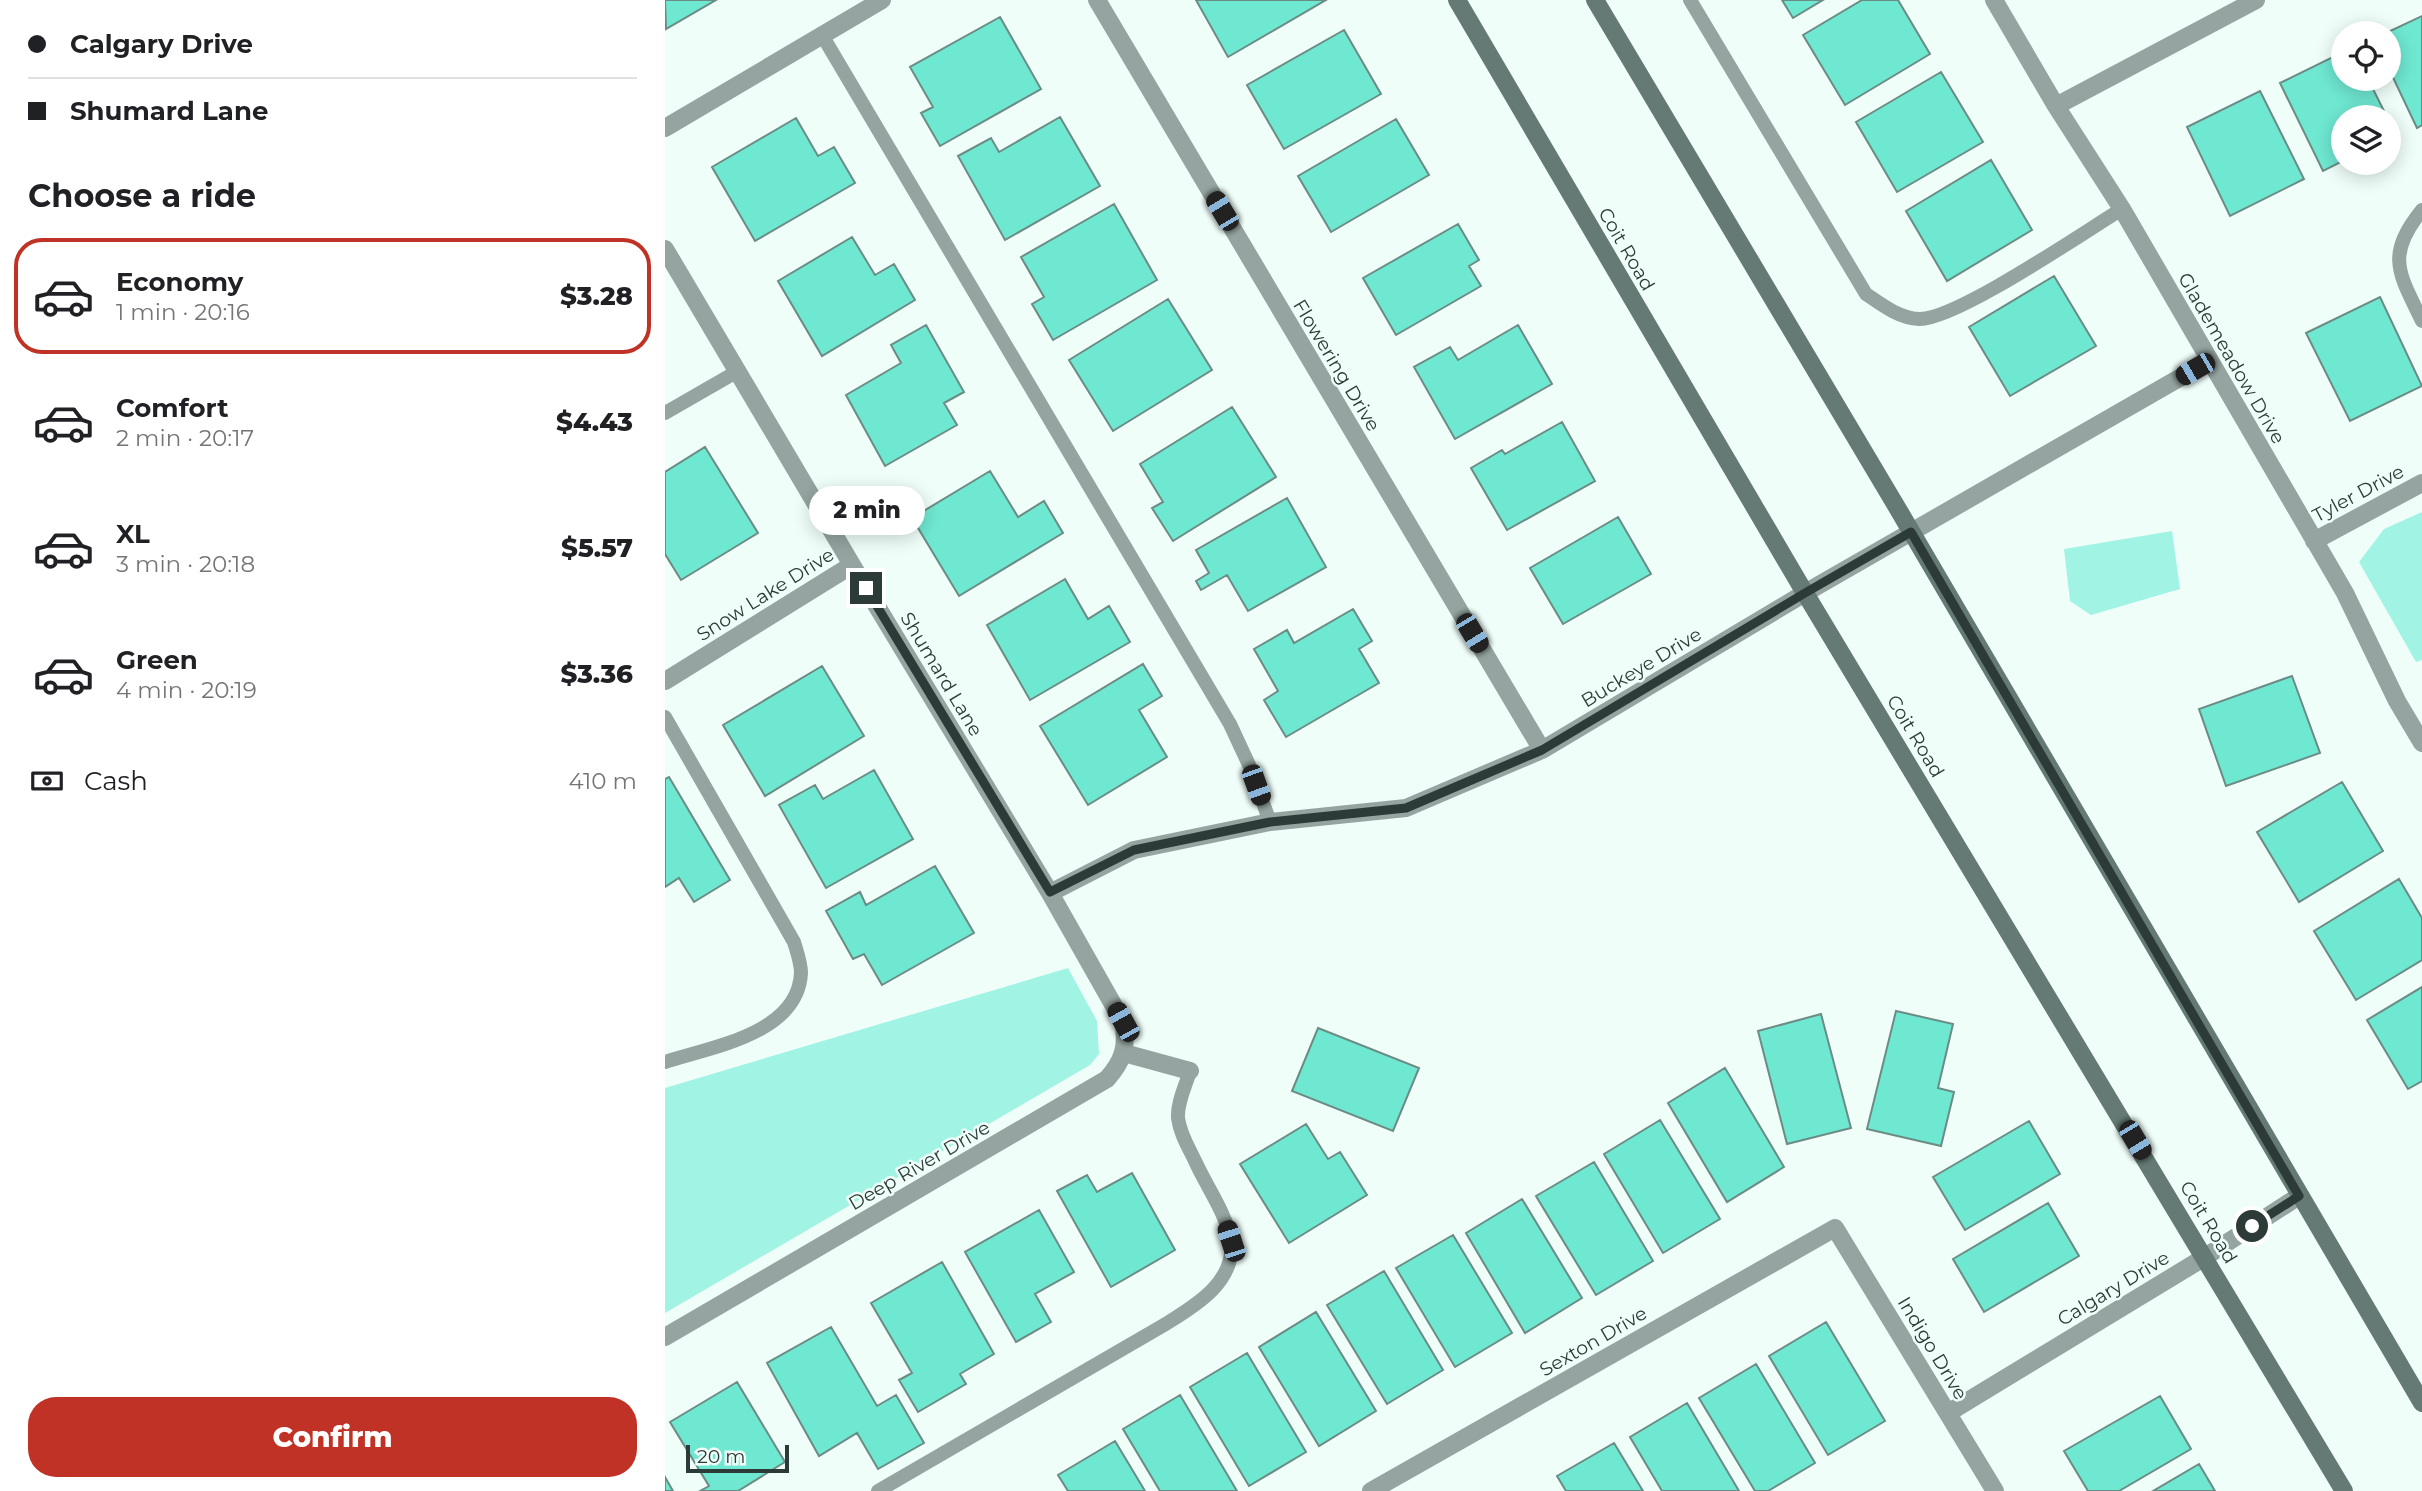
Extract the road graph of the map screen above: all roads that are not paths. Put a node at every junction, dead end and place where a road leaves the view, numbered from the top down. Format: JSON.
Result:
{"nodes":[{"id":1,"x":882,"y":0,"type":"edge"},
{"id":2,"x":1097,"y":0,"type":"edge"},
{"id":3,"x":1457,"y":0,"type":"edge"},
{"id":4,"x":1595,"y":0,"type":"edge"},
{"id":5,"x":1690,"y":0,"type":"edge"},
{"id":6,"x":1994,"y":0,"type":"edge"},
{"id":7,"x":2256,"y":0,"type":"edge"},
{"id":8,"x":822,"y":35,"type":"junction"},
{"id":9,"x":2056,"y":106,"type":"junction"},
{"id":10,"x":665,"y":128,"type":"edge"},
{"id":11,"x":2122,"y":209,"type":"junction"},
{"id":12,"x":2422,"y":210,"type":"edge"},
{"id":13,"x":665,"y":249,"type":"edge"},
{"id":14,"x":2422,"y":321,"type":"edge"},
{"id":15,"x":2209,"y":361,"type":"junction"},
{"id":16,"x":738,"y":371,"type":"junction"},
{"id":17,"x":665,"y":413,"type":"edge"},
{"id":18,"x":2422,"y":483,"type":"edge"},
{"id":19,"x":1911,"y":532,"type":"junction"},
{"id":20,"x":2314,"y":541,"type":"junction"},
{"id":21,"x":852,"y":565,"type":"junction"},
{"id":22,"x":1805,"y":593,"type":"junction"},
{"id":23,"x":665,"y":681,"type":"edge"},
{"id":24,"x":665,"y":717,"type":"edge"},
{"id":25,"x":2422,"y":743,"type":"edge"},
{"id":26,"x":1542,"y":750,"type":"junction"},
{"id":27,"x":1270,"y":822,"type":"junction"},
{"id":28,"x":1050,"y":892,"type":"junction"},
{"id":29,"x":1124,"y":1053,"type":"junction"},
{"id":30,"x":665,"y":1062,"type":"edge"},
{"id":31,"x":1190,"y":1071,"type":"joint"},
{"id":32,"x":2299,"y":1196,"type":"junction"},
{"id":33,"x":1835,"y":1228,"type":"joint"},
{"id":34,"x":2205,"y":1257,"type":"junction"},
{"id":35,"x":665,"y":1337,"type":"edge"},
{"id":36,"x":2422,"y":1403,"type":"edge"},
{"id":37,"x":1948,"y":1413,"type":"junction"},
{"id":38,"x":879,"y":1491,"type":"edge"},
{"id":39,"x":1371,"y":1491,"type":"edge"},
{"id":40,"x":1995,"y":1491,"type":"edge"},
{"id":41,"x":2344,"y":1491,"type":"edge"}],
"edges":[{"from":1,"to":8,"type":"street"},
{"from":2,"to":26,"type":"street","name":"Flowering Drive"},
{"from":3,"to":22,"type":"main road","name":"Coit Road"},
{"from":4,"to":19,"type":"main road"},
{"from":5,"to":11,"type":"lane"},
{"from":6,"to":9,"type":"street","name":"Glademeadow Drive"},
{"from":7,"to":9,"type":"street"},
{"from":8,"to":10,"type":"street"},
{"from":8,"to":27,"type":"lane"},
{"from":9,"to":11,"type":"street","name":"Glademeadow Drive"},
{"from":11,"to":15,"type":"street","name":"Glademeadow Drive"},
{"from":12,"to":14,"type":"lane"},
{"from":13,"to":16,"type":"street","name":"Shumard Lane"},
{"from":15,"to":19,"type":"street","name":"Buckeye Drive"},
{"from":15,"to":20,"type":"street","name":"Glademeadow Drive"},
{"from":16,"to":17,"type":"lane"},
{"from":16,"to":21,"type":"street","name":"Shumard Lane"},
{"from":18,"to":20,"type":"street","name":"Tyler Drive"},
{"from":19,"to":22,"type":"street","name":"Buckeye Drive"},
{"from":19,"to":32,"type":"main road"},
{"from":20,"to":25,"type":"street","name":"Glademeadow Drive"},
{"from":21,"to":23,"type":"street","name":"Snow Lake Drive"},
{"from":21,"to":28,"type":"street","name":"Shumard Lane"},
{"from":22,"to":26,"type":"street","name":"Buckeye Drive"},
{"from":22,"to":34,"type":"main road","name":"Coit Road"},
{"from":24,"to":30,"type":"lane"},
{"from":26,"to":27,"type":"street","name":"Buckeye Drive"},
{"from":27,"to":28,"type":"street","name":"Buckeye Drive"},
{"from":28,"to":29,"type":"street","name":"Shumard Lane"},
{"from":29,"to":31,"type":"street"},
{"from":29,"to":35,"type":"street","name":"Deep River Drive"},
{"from":31,"to":38,"type":"lane"},
{"from":32,"to":34,"type":"street","name":"Calgary Drive"},
{"from":32,"to":36,"type":"main road"},
{"from":33,"to":37,"type":"street","name":"Indigo Drive"},
{"from":33,"to":39,"type":"street","name":"Sexton Drive"},
{"from":34,"to":37,"type":"street","name":"Calgary Drive"},
{"from":34,"to":41,"type":"main road","name":"Coit Road"},
{"from":37,"to":40,"type":"street","name":"Indigo Drive"}]}
